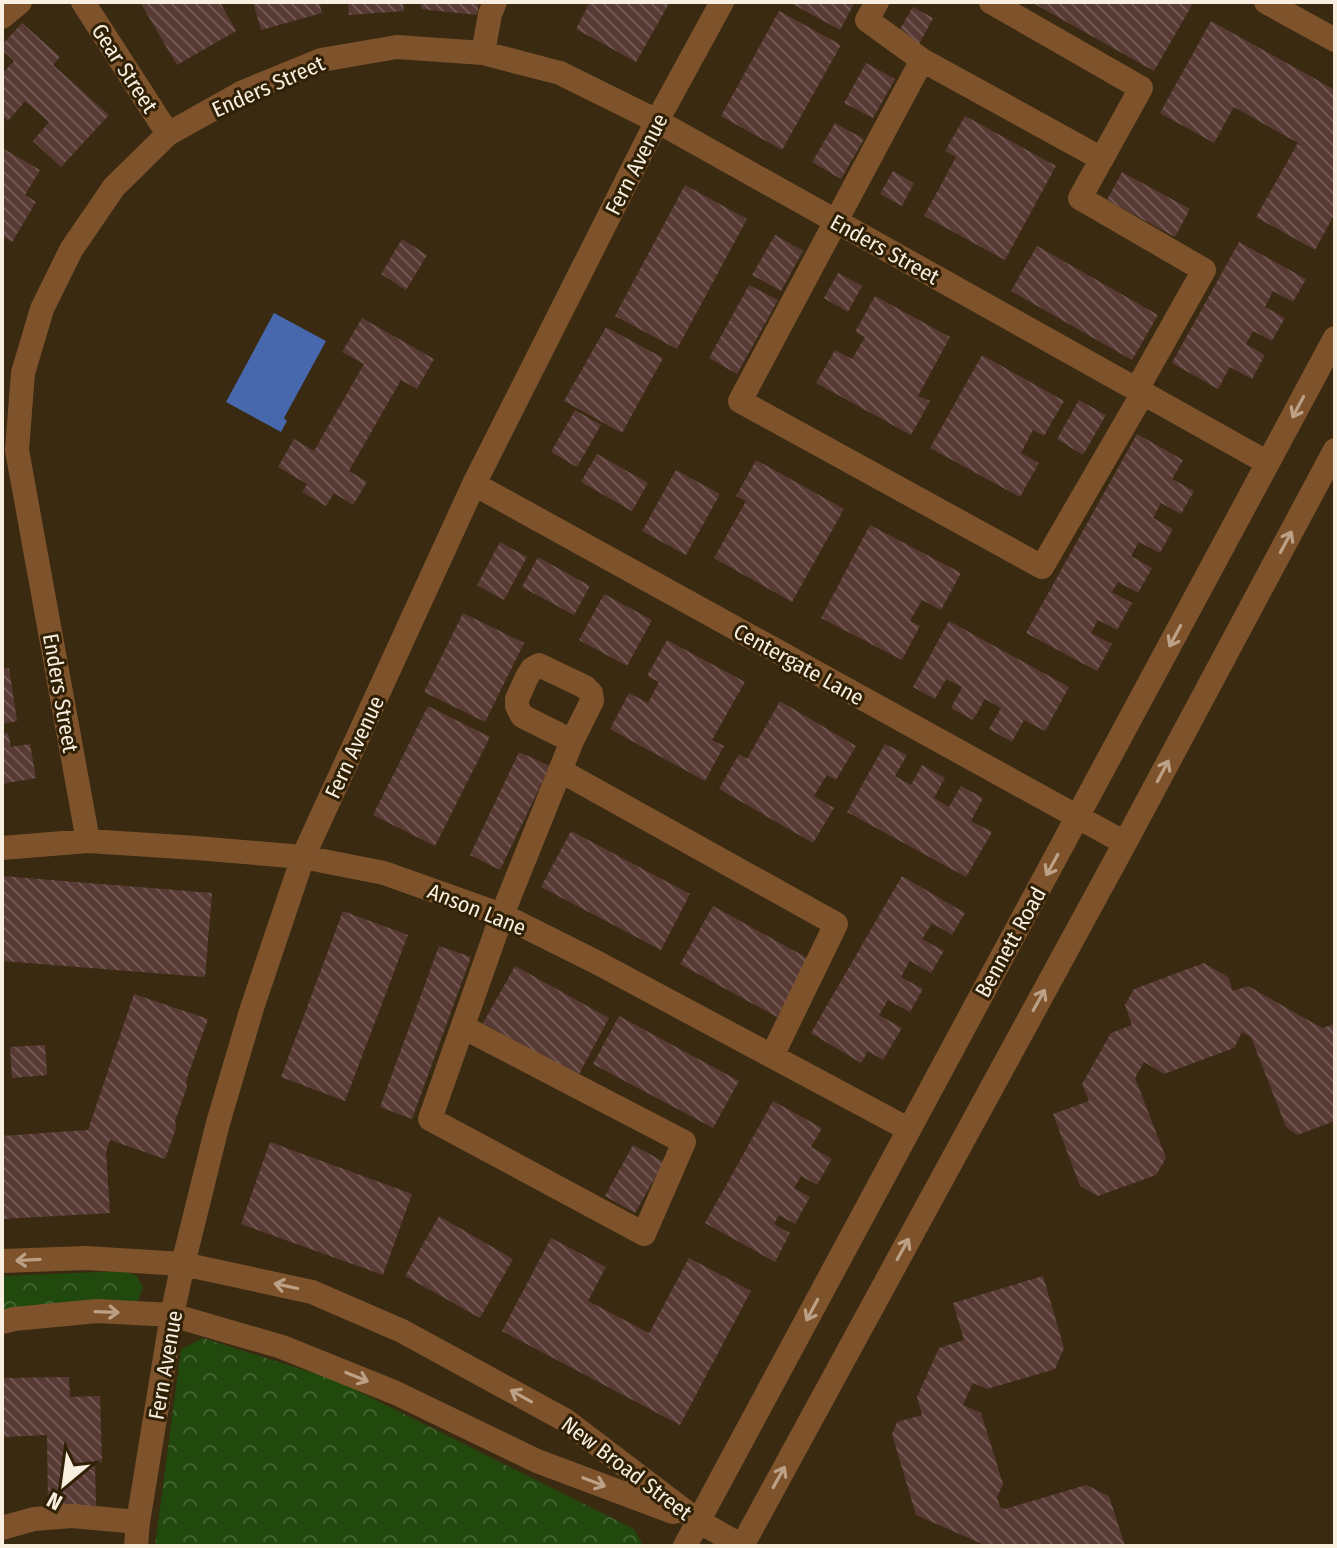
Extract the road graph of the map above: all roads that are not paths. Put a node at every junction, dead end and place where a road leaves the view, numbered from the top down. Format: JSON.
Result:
{"nodes":[{"id":1,"x":20,"y":2,"type":"edge"},
{"id":2,"x":83,"y":2,"type":"edge"},
{"id":3,"x":495,"y":2,"type":"edge"},
{"id":4,"x":722,"y":2,"type":"edge"},
{"id":5,"x":877,"y":2,"type":"edge"},
{"id":6,"x":991,"y":2,"type":"edge"},
{"id":7,"x":1266,"y":2,"type":"edge"},
{"id":8,"x":2,"y":17,"type":"edge"},
{"id":9,"x":1335,"y":40,"type":"edge"},
{"id":10,"x":483,"y":53,"type":"junction"},
{"id":11,"x":922,"y":60,"type":"junction"},
{"id":12,"x":657,"y":121,"type":"junction"},
{"id":13,"x":168,"y":134,"type":"junction"},
{"id":14,"x":1102,"y":159,"type":"junction"},
{"id":15,"x":835,"y":221,"type":"junction"},
{"id":16,"x":1335,"y":338,"type":"edge"},
{"id":17,"x":1140,"y":391,"type":"junction"},
{"id":18,"x":1335,"y":450,"type":"edge"},
{"id":19,"x":10,"y":451,"type":"edge"},
{"id":20,"x":1268,"y":463,"type":"junction"},
{"id":21,"x":474,"y":484,"type":"junction"},
{"id":22,"x":572,"y":741,"type":"dead end"},
{"id":23,"x":561,"y":771,"type":"junction"},
{"id":24,"x":1078,"y":818,"type":"junction"},
{"id":25,"x":88,"y":841,"type":"junction"},
{"id":26,"x":1125,"y":843,"type":"junction"},
{"id":27,"x":2,"y":848,"type":"edge"},
{"id":28,"x":303,"y":857,"type":"junction"},
{"id":29,"x":502,"y":915,"type":"junction"},
{"id":30,"x":463,"y":1027,"type":"junction"},
{"id":31,"x":772,"y":1056,"type":"junction"},
{"id":32,"x":908,"y":1129,"type":"junction"},
{"id":33,"x":2,"y":1261,"type":"edge"},
{"id":34,"x":183,"y":1264,"type":"junction"},
{"id":35,"x":172,"y":1315,"type":"junction"},
{"id":36,"x":2,"y":1322,"type":"edge"},
{"id":37,"x":698,"y":1521,"type":"junction"},
{"id":38,"x":2,"y":1528,"type":"edge"},
{"id":39,"x":137,"y":1534,"type":"edge"},
{"id":40,"x":685,"y":1546,"type":"edge"},
{"id":41,"x":742,"y":1546,"type":"edge"}],
"edges":[{"from":1,"to":8,"type":"street"},
{"from":2,"to":13,"type":"street","name":"Gear Street"},
{"from":3,"to":10,"type":"street"},
{"from":4,"to":12,"type":"street","name":"Fern Avenue"},
{"from":5,"to":11,"type":"street"},
{"from":6,"to":14,"type":"street"},
{"from":7,"to":9,"type":"street"},
{"from":10,"to":12,"type":"street","name":"Enders Street"},
{"from":10,"to":13,"type":"street","name":"Enders Street"},
{"from":11,"to":14,"type":"street"},
{"from":11,"to":15,"type":"street"},
{"from":12,"to":15,"type":"street","name":"Enders Street"},
{"from":12,"to":21,"type":"street","name":"Fern Avenue"},
{"from":13,"to":19,"type":"street","name":"Enders Street"},
{"from":14,"to":17,"type":"street"},
{"from":15,"to":17,"type":"street","name":"Enders Street"},
{"from":15,"to":17,"type":"street"},
{"from":16,"to":20,"type":"street","name":"Bennett Road","one_way":true},
{"from":17,"to":20,"type":"street","name":"Enders Street"},
{"from":26,"to":18,"type":"street","one_way":true},
{"from":19,"to":25,"type":"street","name":"Enders Street"},
{"from":20,"to":24,"type":"street","name":"Bennett Road","one_way":true},
{"from":21,"to":24,"type":"street","name":"Centergate Lane"},
{"from":21,"to":28,"type":"street","name":"Fern Avenue"},
{"from":22,"to":23,"type":"street"},
{"from":23,"to":29,"type":"street"},
{"from":23,"to":31,"type":"street"},
{"from":24,"to":26,"type":"street","name":"Centergate Lane"},
{"from":24,"to":32,"type":"street","name":"Bennett Road","one_way":true},
{"from":25,"to":27,"type":"street","name":"Anson Lane"},
{"from":25,"to":28,"type":"street","name":"Anson Lane"},
{"from":41,"to":26,"type":"street","one_way":true},
{"from":28,"to":29,"type":"street","name":"Anson Lane"},
{"from":28,"to":34,"type":"street","name":"Fern Avenue"},
{"from":29,"to":30,"type":"street"},
{"from":29,"to":31,"type":"street","name":"Anson Lane"},
{"from":30,"to":30,"type":"street"},
{"from":31,"to":32,"type":"street","name":"Anson Lane"},
{"from":32,"to":37,"type":"street","name":"Bennett Road","one_way":true},
{"from":34,"to":33,"type":"street","name":"New Broad Street","one_way":true},
{"from":34,"to":35,"type":"street","name":"Fern Avenue"},
{"from":37,"to":34,"type":"street","name":"New Broad Street","one_way":true},
{"from":36,"to":35,"type":"street","name":"New Broad Street","one_way":true},
{"from":35,"to":37,"type":"street","name":"New Broad Street","one_way":true},
{"from":35,"to":39,"type":"street","name":"Fern Avenue"},
{"from":37,"to":40,"type":"street","name":"Bennett Road"},
{"from":37,"to":41,"type":"street"},
{"from":38,"to":39,"type":"street"}]}
